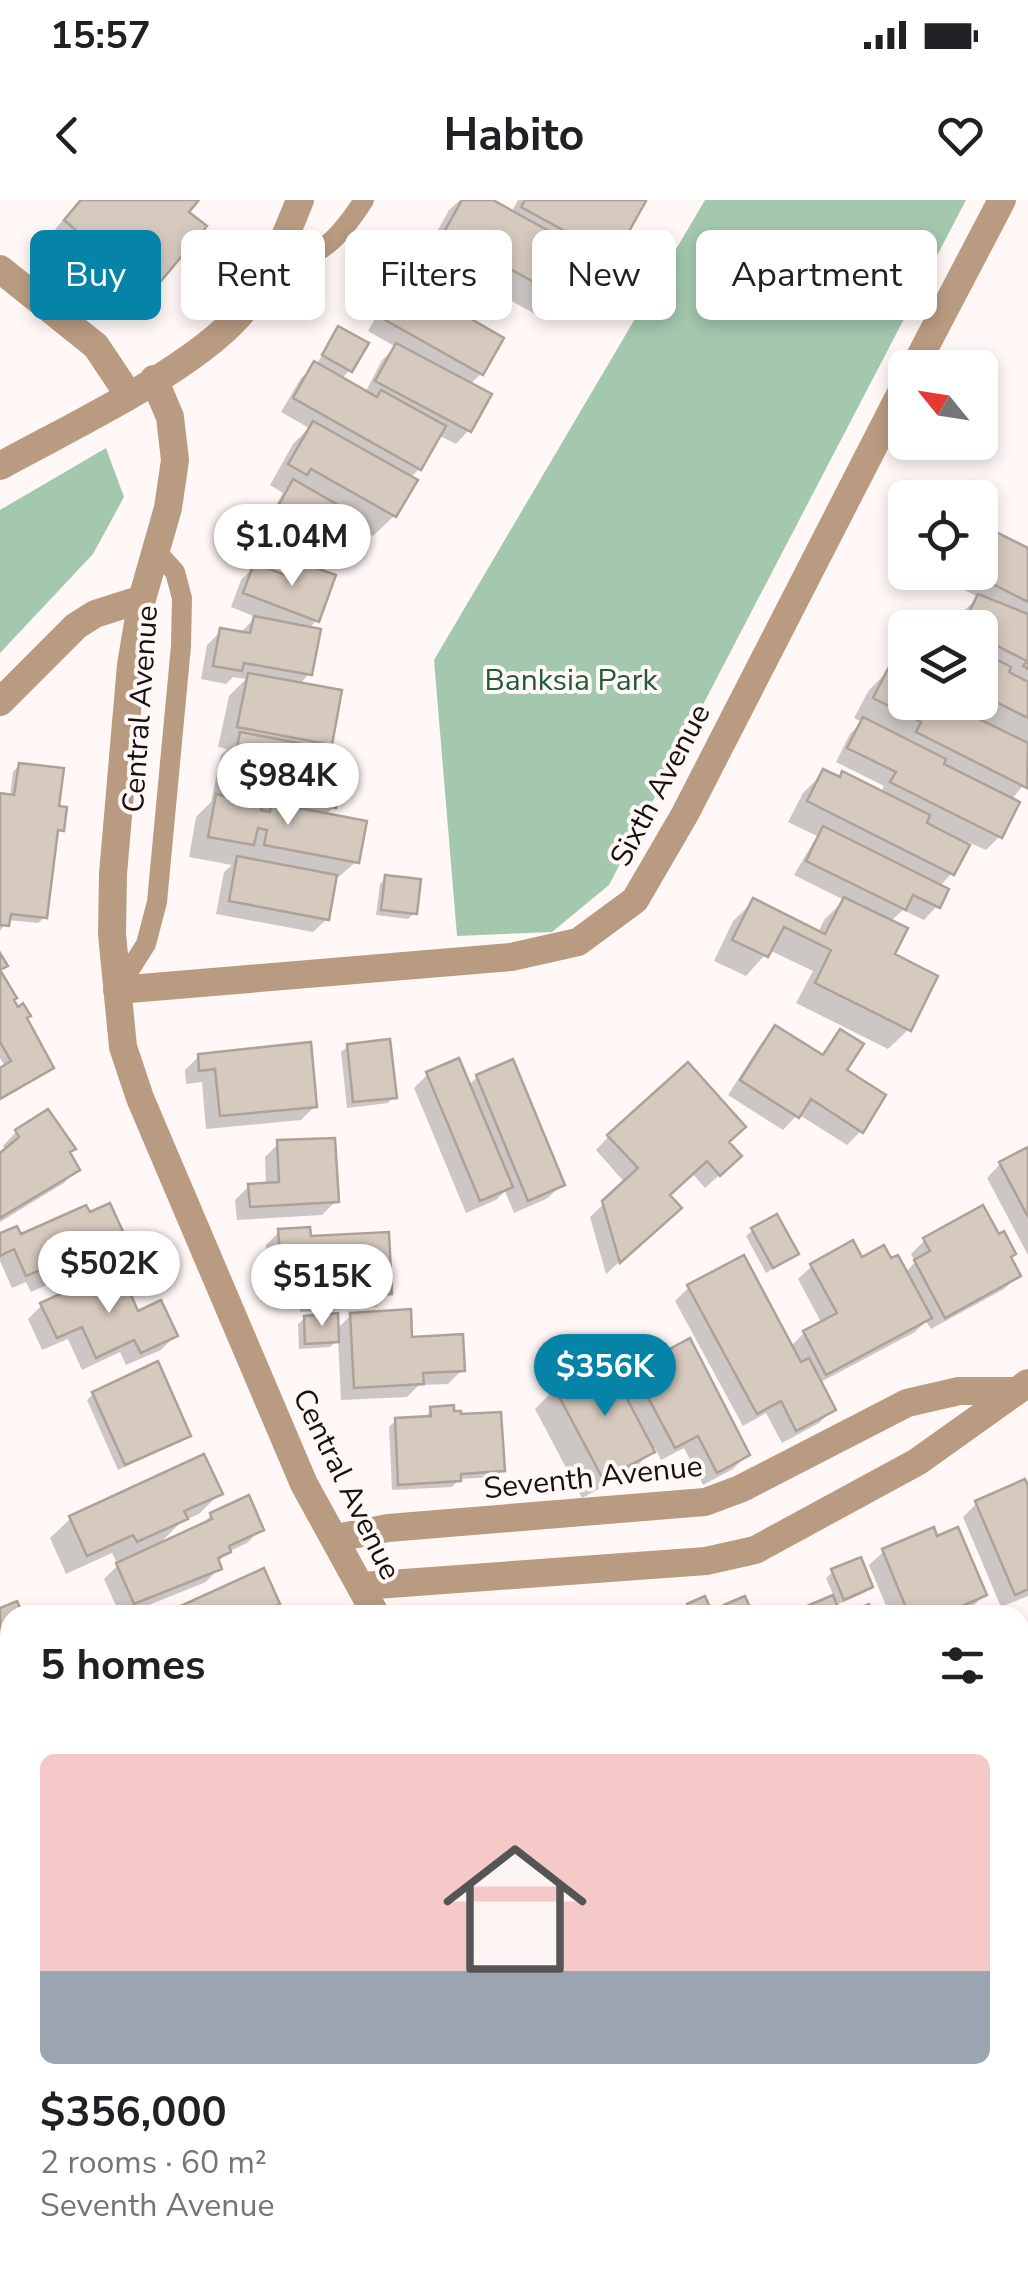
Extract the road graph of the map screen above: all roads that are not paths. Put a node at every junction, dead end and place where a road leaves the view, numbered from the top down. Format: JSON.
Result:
{"nodes":[{"id":1,"x":300,"y":200,"type":"edge"},
{"id":2,"x":364,"y":200,"type":"edge"},
{"id":3,"x":1002,"y":200,"type":"edge"},
{"id":4,"x":286,"y":230,"type":"edge"},
{"id":5,"x":325,"y":249,"type":"edge"},
{"id":6,"x":0,"y":269,"type":"edge"},
{"id":7,"x":235,"y":320,"type":"edge"},
{"id":8,"x":923,"y":350,"type":"edge"},
{"id":9,"x":154,"y":378,"type":"junction"},
{"id":10,"x":128,"y":394,"type":"junction"},
{"id":11,"x":888,"y":418,"type":"edge"},
{"id":12,"x":0,"y":466,"type":"edge"},
{"id":13,"x":156,"y":551,"type":"junction"},
{"id":14,"x":142,"y":600,"type":"junction"},
{"id":15,"x":0,"y":702,"type":"edge"},
{"id":16,"x":117,"y":990,"type":"junction"},
{"id":17,"x":1020,"y":1387,"type":"edge"},
{"id":18,"x":336,"y":1538,"type":"junction"},
{"id":19,"x":362,"y":1586,"type":"junction"},
{"id":20,"x":371,"y":1605,"type":"edge"}],
"edges":[{"from":1,"to":4,"type":"street"},
{"from":2,"to":5,"type":"lane"},
{"from":3,"to":8,"type":"street"},
{"from":6,"to":10,"type":"street"},
{"from":7,"to":9,"type":"street"},
{"from":9,"to":10,"type":"street"},
{"from":9,"to":13,"type":"street","name":"Central Avenue"},
{"from":10,"to":12,"type":"street"},
{"from":11,"to":16,"type":"street","name":"Sixth Avenue"},
{"from":13,"to":14,"type":"street","name":"Central Avenue"},
{"from":13,"to":16,"type":"lane","name":"Central Avenue"},
{"from":14,"to":15,"type":"street"},
{"from":14,"to":16,"type":"street","name":"Central Avenue"},
{"from":16,"to":18,"type":"street","name":"Central Avenue"},
{"from":17,"to":18,"type":"street","name":"Seventh Avenue"},
{"from":17,"to":19,"type":"street","name":"Seventh Avenue"},
{"from":18,"to":19,"type":"street","name":"Central Avenue"},
{"from":19,"to":20,"type":"street","name":"Central Avenue"}]}
